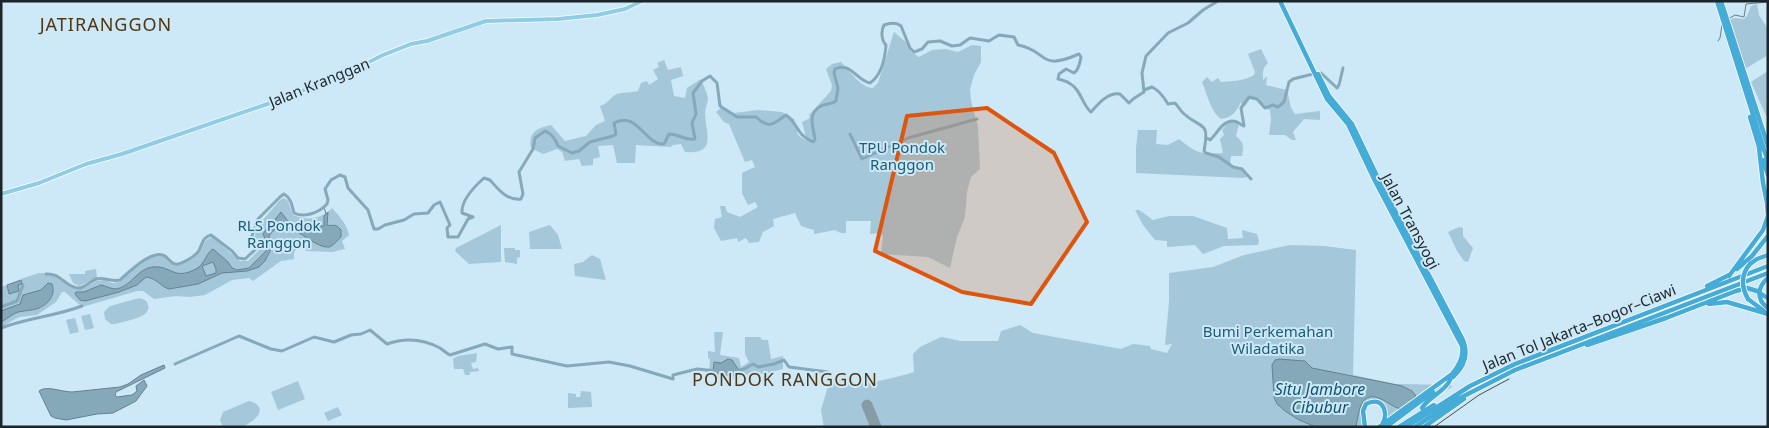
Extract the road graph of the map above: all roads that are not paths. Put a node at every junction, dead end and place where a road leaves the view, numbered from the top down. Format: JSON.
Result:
{"nodes":[{"id":1,"x":642,"y":1,"type":"edge"},
{"id":2,"x":1281,"y":1,"type":"edge"},
{"id":3,"x":1717,"y":1,"type":"edge"},
{"id":4,"x":1721,"y":1,"type":"edge"},
{"id":5,"x":1723,"y":17,"type":"junction"},
{"id":6,"x":1727,"y":30,"type":"junction"},
{"id":7,"x":1741,"y":79,"type":"junction"},
{"id":8,"x":1747,"y":82,"type":"junction"},
{"id":9,"x":1768,"y":136,"type":"edge"},
{"id":10,"x":1768,"y":146,"type":"edge"},
{"id":11,"x":1759,"y":148,"type":"junction"},
{"id":12,"x":1768,"y":162,"type":"edge"},
{"id":13,"x":1768,"y":175,"type":"edge"},
{"id":14,"x":1,"y":194,"type":"edge"},
{"id":15,"x":1768,"y":236,"type":"edge"},
{"id":16,"x":1768,"y":255,"type":"edge"},
{"id":17,"x":1768,"y":266,"type":"edge"},
{"id":18,"x":1768,"y":273,"type":"edge"},
{"id":19,"x":1729,"y":276,"type":"junction"},
{"id":20,"x":1768,"y":278,"type":"edge"},
{"id":21,"x":1684,"y":298,"type":"junction"},
{"id":22,"x":1768,"y":298,"type":"edge"},
{"id":23,"x":1692,"y":307,"type":"junction"},
{"id":24,"x":1445,"y":308,"type":"junction"},
{"id":25,"x":1768,"y":308,"type":"edge"},
{"id":26,"x":1768,"y":313,"type":"edge"},
{"id":27,"x":1570,"y":349,"type":"junction"},
{"id":28,"x":1450,"y":380,"type":"junction"},
{"id":29,"x":1474,"y":390,"type":"junction"},
{"id":30,"x":1429,"y":393,"type":"junction"},
{"id":31,"x":1452,"y":397,"type":"junction"},
{"id":32,"x":1422,"y":408,"type":"tunnel mouth"},
{"id":33,"x":1386,"y":426,"type":"edge"},
{"id":34,"x":1365,"y":427,"type":"edge"},
{"id":35,"x":1399,"y":427,"type":"edge"},
{"id":36,"x":1406,"y":427,"type":"edge"},
{"id":37,"x":1415,"y":427,"type":"edge"},
{"id":38,"x":1424,"y":427,"type":"edge"}],
"edges":[{"from":1,"to":14,"type":"main road","name":"Jalan Kranggan"},
{"from":2,"to":24,"type":"highway","name":"Jalan Transyogi"},
{"from":3,"to":5,"type":"highway"},
{"from":4,"to":5,"type":"highway"},
{"from":5,"to":6,"type":"highway"},
{"from":6,"to":7,"type":"highway"},
{"from":6,"to":8,"type":"highway"},
{"from":7,"to":11,"type":"highway"},
{"from":7,"to":12,"type":"highway"},
{"from":8,"to":9,"type":"highway"},
{"from":8,"to":10,"type":"highway"},
{"from":11,"to":13,"type":"highway"},
{"from":11,"to":19,"type":"highway"},
{"from":15,"to":19,"type":"highway"},
{"from":16,"to":26,"type":"highway","bridge":true},
{"from":17,"to":21,"type":"highway","name":"Jalan Tol Jakarta–Bogor–Ciawi"},
{"from":18,"to":27,"type":"highway","name":"Jalan Tol Jakarta–Bogor–Ciawi"},
{"from":19,"to":21,"type":"highway"},
{"from":20,"to":25,"type":"highway"},
{"from":21,"to":31,"type":"highway","name":"Jalan Tol Jakarta–Bogor–Ciawi"},
{"from":22,"to":23,"type":"highway"},
{"from":23,"to":26,"type":"highway"},
{"from":23,"to":27,"type":"highway"},
{"from":24,"to":28,"type":"highway","name":"Jalan Transyogi"},
{"from":24,"to":30,"type":"highway","name":"Jalan Transyogi"},
{"from":27,"to":29,"type":"highway","name":"Jalan Tol Jakarta–Bogor–Ciawi"},
{"from":28,"to":30,"type":"highway","name":"Jalan Transyogi"},
{"from":28,"to":32,"type":"highway"},
{"from":29,"to":37,"type":"highway","name":"Jalan Tol Jakarta–Bogor–Ciawi"},
{"from":29,"to":38,"type":"highway"},
{"from":30,"to":33,"type":"highway","name":"Jalan Transyogi"},
{"from":30,"to":33,"type":"highway","name":"Jalan Transyogi"},
{"from":31,"to":35,"type":"highway"},
{"from":31,"to":36,"type":"highway","name":"Jalan Tol Jakarta–Bogor–Ciawi"},
{"from":33,"to":34,"type":"highway"}]}
